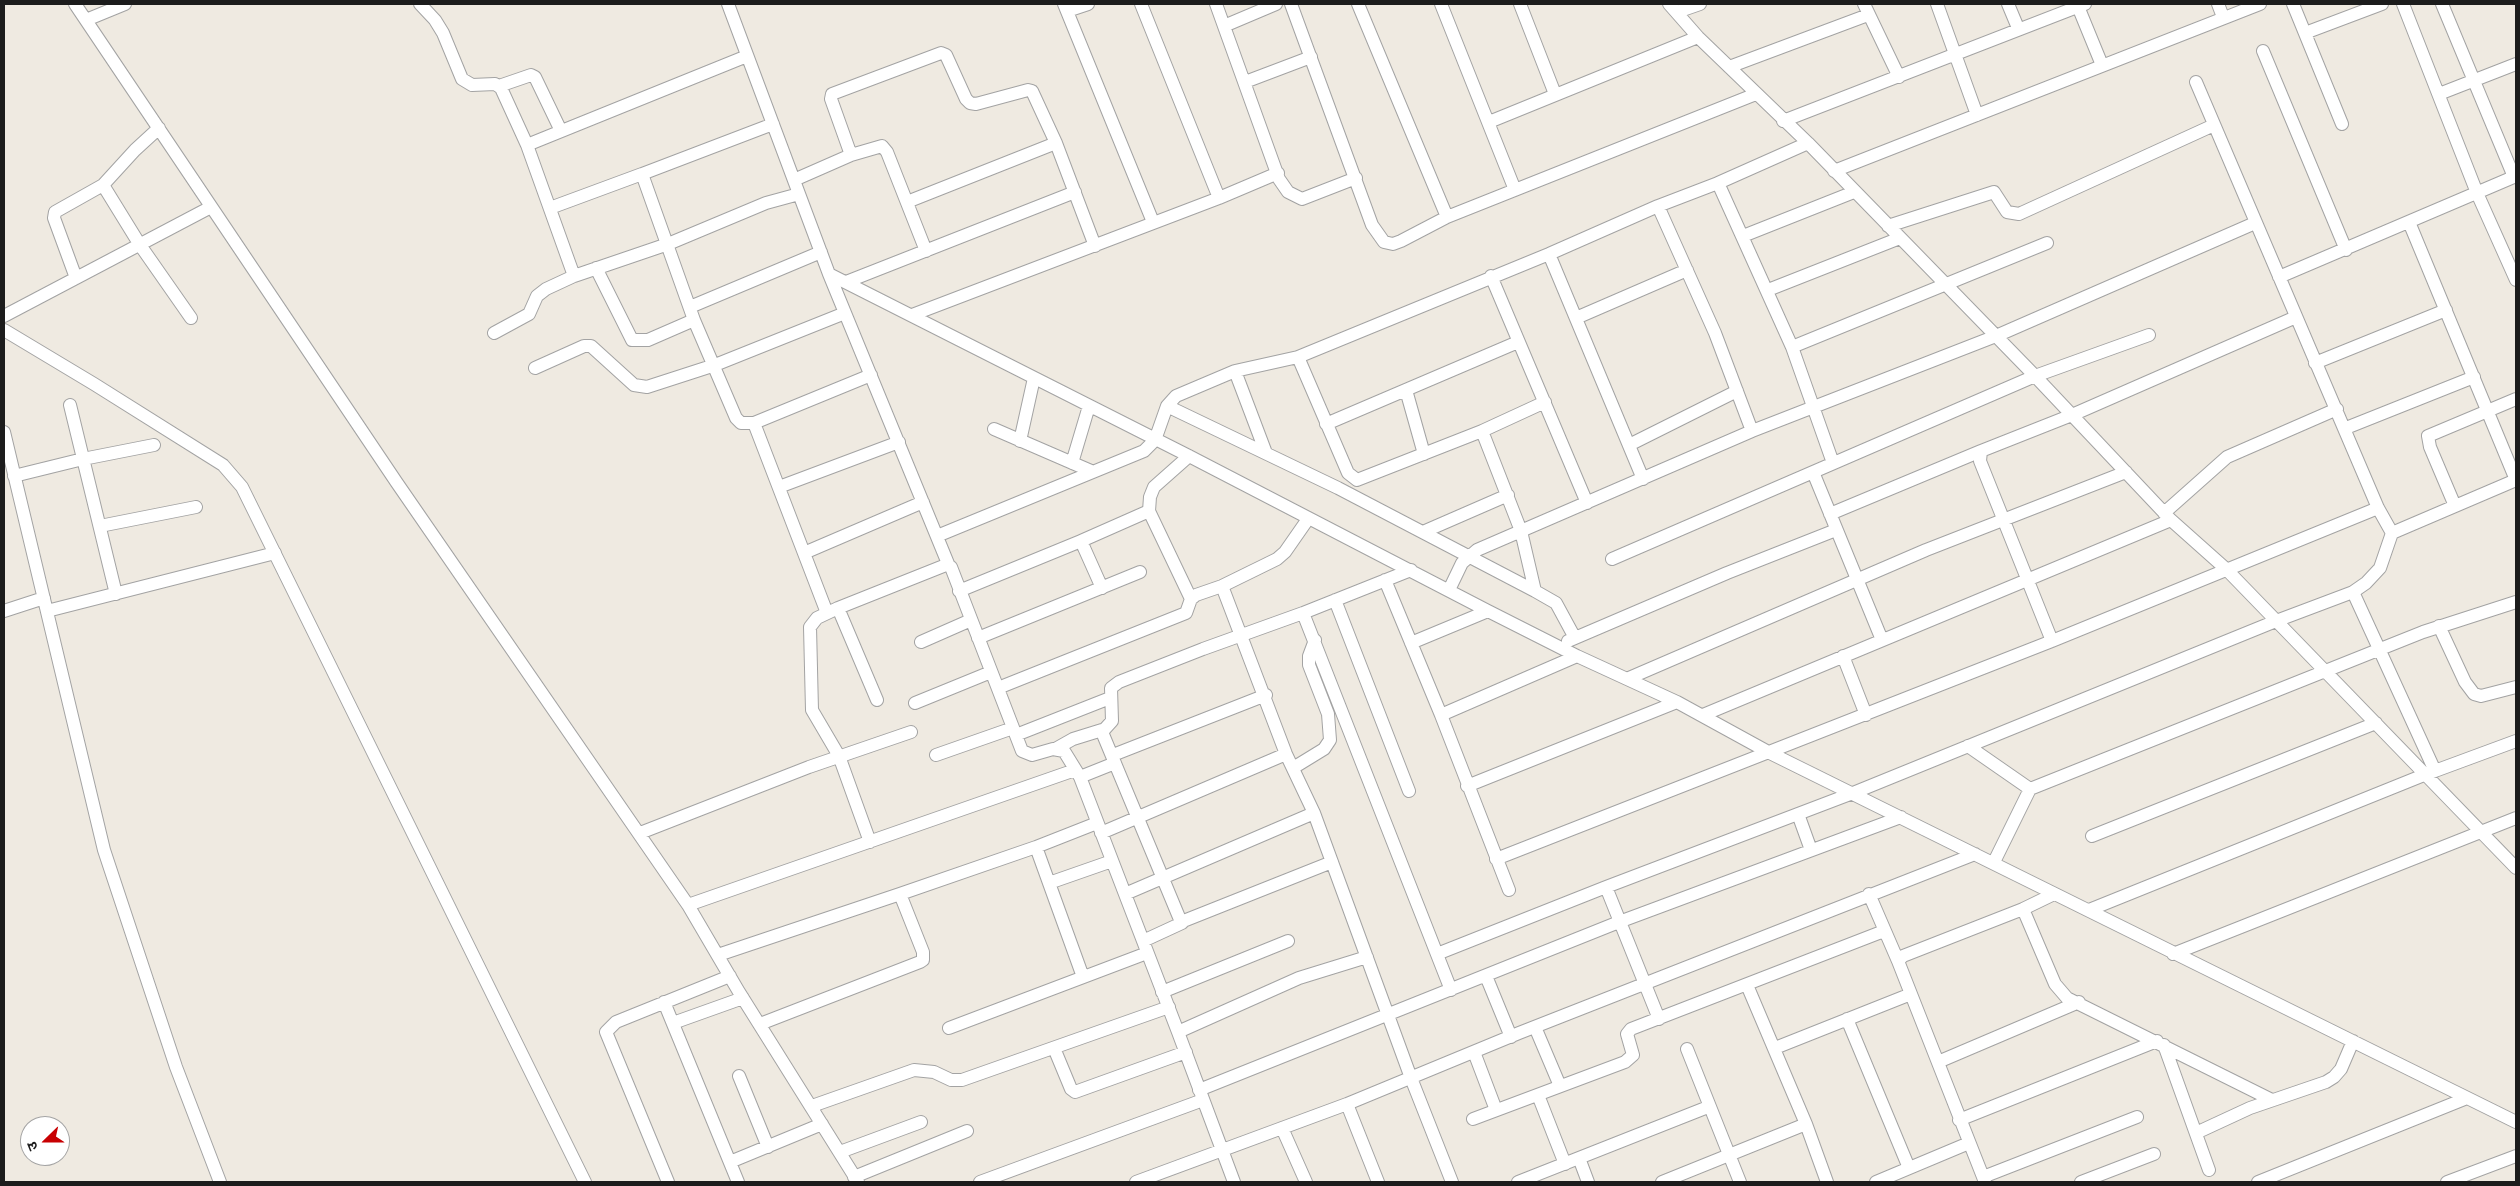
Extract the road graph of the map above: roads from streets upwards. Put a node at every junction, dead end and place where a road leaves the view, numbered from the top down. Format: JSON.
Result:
{"nodes":[{"id":1,"x":75,"y":4,"type":"edge"},
{"id":2,"x":125,"y":4,"type":"edge"},
{"id":3,"x":420,"y":4,"type":"edge"},
{"id":4,"x":728,"y":4,"type":"edge"},
{"id":5,"x":1088,"y":4,"type":"edge"},
{"id":6,"x":1141,"y":4,"type":"edge"},
{"id":7,"x":1216,"y":4,"type":"edge"},
{"id":8,"x":1276,"y":4,"type":"edge"},
{"id":9,"x":1291,"y":4,"type":"edge"},
{"id":10,"x":1358,"y":4,"type":"edge"},
{"id":11,"x":1441,"y":4,"type":"edge"},
{"id":12,"x":1520,"y":4,"type":"edge"},
{"id":13,"x":1700,"y":4,"type":"edge"},
{"id":14,"x":1937,"y":4,"type":"edge"},
{"id":15,"x":2008,"y":4,"type":"edge"},
{"id":16,"x":2218,"y":4,"type":"edge"},
{"id":17,"x":2260,"y":4,"type":"edge"},
{"id":18,"x":2293,"y":4,"type":"edge"},
{"id":19,"x":2382,"y":4,"type":"edge"},
{"id":20,"x":2403,"y":4,"type":"edge"},
{"id":21,"x":2442,"y":4,"type":"edge"},
{"id":22,"x":2080,"y":5,"type":"edge"},
{"id":23,"x":1679,"y":7,"type":"edge"},
{"id":24,"x":1065,"y":8,"type":"edge"},
{"id":25,"x":1866,"y":9,"type":"edge"},
{"id":26,"x":2223,"y":17,"type":"junction"},
{"id":27,"x":86,"y":20,"type":"junction"},
{"id":28,"x":1224,"y":26,"type":"junction"},
{"id":29,"x":2018,"y":28,"type":"junction"},
{"id":30,"x":2304,"y":32,"type":"junction"},
{"id":31,"x":1698,"y":37,"type":"junction"},
{"id":32,"x":2263,"y":51,"type":"dead end"},
{"id":33,"x":1956,"y":54,"type":"junction"},
{"id":34,"x":747,"y":56,"type":"junction"},
{"id":35,"x":1311,"y":57,"type":"junction"},
{"id":36,"x":2516,"y":64,"type":"edge"},
{"id":37,"x":2102,"y":65,"type":"junction"},
{"id":38,"x":1729,"y":67,"type":"junction"},
{"id":39,"x":1898,"y":77,"type":"junction"},
{"id":40,"x":1245,"y":82,"type":"junction"},
{"id":41,"x":2196,"y":82,"type":"dead end"},
{"id":42,"x":2474,"y":82,"type":"junction"},
{"id":43,"x":499,"y":86,"type":"junction"},
{"id":44,"x":1555,"y":94,"type":"junction"},
{"id":45,"x":1756,"y":94,"type":"junction"},
{"id":46,"x":2439,"y":94,"type":"junction"},
{"id":47,"x":1977,"y":115,"type":"junction"},
{"id":48,"x":1783,"y":121,"type":"junction"},
{"id":49,"x":1489,"y":122,"type":"junction"},
{"id":50,"x":773,"y":124,"type":"junction"},
{"id":51,"x":2342,"y":124,"type":"dead end"},
{"id":52,"x":2214,"y":125,"type":"junction"},
{"id":53,"x":159,"y":128,"type":"junction"},
{"id":54,"x":561,"y":131,"type":"junction"},
{"id":55,"x":1808,"y":143,"type":"junction"},
{"id":56,"x":1056,"y":144,"type":"junction"},
{"id":57,"x":527,"y":145,"type":"junction"},
{"id":58,"x":851,"y":155,"type":"junction"},
{"id":59,"x":1278,"y":172,"type":"junction"},
{"id":60,"x":1834,"y":172,"type":"junction"},
{"id":61,"x":642,"y":174,"type":"junction"},
{"id":62,"x":2515,"y":177,"type":"edge"},
{"id":63,"x":1356,"y":178,"type":"junction"},
{"id":64,"x":794,"y":180,"type":"junction"},
{"id":65,"x":1718,"y":183,"type":"junction"},
{"id":66,"x":103,"y":185,"type":"junction"},
{"id":67,"x":1515,"y":190,"type":"junction"},
{"id":68,"x":1074,"y":192,"type":"junction"},
{"id":69,"x":1854,"y":192,"type":"junction"},
{"id":70,"x":2477,"y":193,"type":"junction"},
{"id":71,"x":800,"y":194,"type":"junction"},
{"id":72,"x":1219,"y":198,"type":"junction"},
{"id":73,"x":907,"y":202,"type":"junction"},
{"id":74,"x":1658,"y":206,"type":"junction"},
{"id":75,"x":211,"y":207,"type":"junction"},
{"id":76,"x":550,"y":208,"type":"junction"},
{"id":77,"x":1447,"y":217,"type":"junction"},
{"id":78,"x":1153,"y":222,"type":"junction"},
{"id":79,"x":2409,"y":222,"type":"junction"},
{"id":80,"x":2255,"y":223,"type":"junction"},
{"id":81,"x":1888,"y":226,"type":"junction"},
{"id":82,"x":1743,"y":236,"type":"junction"},
{"id":83,"x":1900,"y":238,"type":"junction"},
{"id":84,"x":2047,"y":243,"type":"dead end"},
{"id":85,"x":140,"y":244,"type":"junction"},
{"id":86,"x":668,"y":244,"type":"junction"},
{"id":87,"x":1096,"y":246,"type":"junction"},
{"id":88,"x":2346,"y":250,"type":"junction"},
{"id":89,"x":926,"y":251,"type":"junction"},
{"id":90,"x":821,"y":252,"type":"junction"},
{"id":91,"x":1549,"y":254,"type":"junction"},
{"id":92,"x":596,"y":268,"type":"junction"},
{"id":93,"x":1687,"y":270,"type":"junction"},
{"id":94,"x":829,"y":274,"type":"junction"},
{"id":95,"x":574,"y":276,"type":"junction"},
{"id":96,"x":1491,"y":276,"type":"junction"},
{"id":97,"x":2278,"y":277,"type":"junction"},
{"id":98,"x":76,"y":278,"type":"junction"},
{"id":99,"x":2516,"y":280,"type":"edge"},
{"id":100,"x":846,"y":282,"type":"junction"},
{"id":101,"x":1945,"y":285,"type":"junction"},
{"id":102,"x":1768,"y":290,"type":"junction"},
{"id":103,"x":690,"y":307,"type":"junction"},
{"id":104,"x":2446,"y":310,"type":"junction"},
{"id":105,"x":846,"y":313,"type":"junction"},
{"id":106,"x":4,"y":316,"type":"edge"},
{"id":107,"x":912,"y":316,"type":"junction"},
{"id":108,"x":2296,"y":317,"type":"junction"},
{"id":109,"x":191,"y":318,"type":"dead end"},
{"id":110,"x":1576,"y":318,"type":"junction"},
{"id":111,"x":694,"y":320,"type":"junction"},
{"id":112,"x":4,"y":330,"type":"edge"},
{"id":113,"x":494,"y":334,"type":"dead end"},
{"id":114,"x":2149,"y":335,"type":"dead end"},
{"id":115,"x":1996,"y":336,"type":"junction"},
{"id":116,"x":1518,"y":342,"type":"junction"},
{"id":117,"x":1792,"y":347,"type":"junction"},
{"id":118,"x":1298,"y":357,"type":"junction"},
{"id":119,"x":2315,"y":363,"type":"junction"},
{"id":120,"x":715,"y":365,"type":"junction"},
{"id":121,"x":535,"y":368,"type":"dead end"},
{"id":122,"x":1235,"y":371,"type":"junction"},
{"id":123,"x":871,"y":375,"type":"junction"},
{"id":124,"x":2035,"y":376,"type":"junction"},
{"id":125,"x":2474,"y":377,"type":"junction"},
{"id":126,"x":1034,"y":378,"type":"junction"},
{"id":127,"x":1406,"y":390,"type":"junction"},
{"id":128,"x":1737,"y":391,"type":"junction"},
{"id":129,"x":2516,"y":398,"type":"edge"},
{"id":130,"x":1545,"y":402,"type":"junction"},
{"id":131,"x":70,"y":405,"type":"dead end"},
{"id":132,"x":1089,"y":406,"type":"junction"},
{"id":133,"x":1167,"y":406,"type":"junction"},
{"id":134,"x":1813,"y":407,"type":"junction"},
{"id":135,"x":2337,"y":409,"type":"junction"},
{"id":136,"x":2488,"y":411,"type":"junction"},
{"id":137,"x":2072,"y":415,"type":"junction"},
{"id":138,"x":754,"y":423,"type":"junction"},
{"id":139,"x":1326,"y":424,"type":"junction"},
{"id":140,"x":2346,"y":428,"type":"junction"},
{"id":141,"x":994,"y":429,"type":"dead end"},
{"id":142,"x":1482,"y":431,"type":"junction"},
{"id":143,"x":1752,"y":431,"type":"junction"},
{"id":144,"x":4,"y":432,"type":"edge"},
{"id":145,"x":1155,"y":440,"type":"junction"},
{"id":146,"x":1020,"y":441,"type":"junction"},
{"id":147,"x":899,"y":442,"type":"junction"},
{"id":148,"x":1629,"y":445,"type":"junction"},
{"id":149,"x":154,"y":446,"type":"dead end"},
{"id":150,"x":1981,"y":451,"type":"junction"},
{"id":151,"x":1266,"y":453,"type":"junction"},
{"id":152,"x":1424,"y":454,"type":"junction"},
{"id":153,"x":1189,"y":456,"type":"junction"},
{"id":154,"x":83,"y":459,"type":"junction"},
{"id":155,"x":1072,"y":463,"type":"junction"},
{"id":156,"x":1833,"y":463,"type":"junction"},
{"id":157,"x":1090,"y":471,"type":"junction"},
{"id":158,"x":1813,"y":472,"type":"junction"},
{"id":159,"x":2126,"y":472,"type":"junction"},
{"id":160,"x":14,"y":476,"type":"junction"},
{"id":161,"x":1643,"y":479,"type":"junction"},
{"id":162,"x":2516,"y":480,"type":"edge"},
{"id":163,"x":779,"y":487,"type":"junction"},
{"id":164,"x":1508,"y":495,"type":"junction"},
{"id":165,"x":923,"y":502,"type":"junction"},
{"id":166,"x":1587,"y":503,"type":"junction"},
{"id":167,"x":2455,"y":506,"type":"junction"},
{"id":168,"x":196,"y":507,"type":"dead end"},
{"id":169,"x":2378,"y":508,"type":"junction"},
{"id":170,"x":1149,"y":511,"type":"junction"},
{"id":171,"x":1830,"y":514,"type":"junction"},
{"id":172,"x":2168,"y":516,"type":"junction"},
{"id":173,"x":1308,"y":519,"type":"junction"},
{"id":174,"x":2003,"y":519,"type":"junction"},
{"id":175,"x":100,"y":526,"type":"junction"},
{"id":176,"x":1521,"y":530,"type":"junction"},
{"id":177,"x":1836,"y":530,"type":"junction"},
{"id":178,"x":1423,"y":532,"type":"junction"},
{"id":179,"x":2392,"y":534,"type":"junction"},
{"id":180,"x":937,"y":536,"type":"junction"},
{"id":181,"x":1082,"y":541,"type":"junction"},
{"id":182,"x":804,"y":553,"type":"junction"},
{"id":183,"x":270,"y":555,"type":"junction"},
{"id":184,"x":1468,"y":555,"type":"junction"},
{"id":185,"x":1612,"y":559,"type":"dead end"},
{"id":186,"x":949,"y":566,"type":"junction"},
{"id":187,"x":2226,"y":569,"type":"junction"},
{"id":188,"x":1411,"y":570,"type":"junction"},
{"id":189,"x":1140,"y":572,"type":"dead end"},
{"id":190,"x":1385,"y":580,"type":"junction"},
{"id":191,"x":1857,"y":580,"type":"junction"},
{"id":192,"x":2028,"y":580,"type":"junction"},
{"id":193,"x":1222,"y":586,"type":"junction"},
{"id":194,"x":1102,"y":588,"type":"junction"},
{"id":195,"x":959,"y":590,"type":"junction"},
{"id":196,"x":1449,"y":590,"type":"junction"},
{"id":197,"x":1535,"y":591,"type":"junction"},
{"id":198,"x":2353,"y":592,"type":"junction"},
{"id":199,"x":116,"y":594,"type":"junction"},
{"id":200,"x":1191,"y":599,"type":"junction"},
{"id":201,"x":1335,"y":600,"type":"junction"},
{"id":202,"x":2516,"y":602,"type":"edge"},
{"id":203,"x":45,"y":604,"type":"junction"},
{"id":204,"x":832,"y":610,"type":"junction"},
{"id":205,"x":4,"y":611,"type":"edge"},
{"id":206,"x":1488,"y":611,"type":"junction"},
{"id":207,"x":1303,"y":613,"type":"junction"},
{"id":208,"x":971,"y":620,"type":"junction"},
{"id":209,"x":2276,"y":621,"type":"junction"},
{"id":210,"x":2439,"y":626,"type":"junction"},
{"id":211,"x":1241,"y":634,"type":"junction"},
{"id":212,"x":978,"y":638,"type":"junction"},
{"id":213,"x":1575,"y":638,"type":"junction"},
{"id":214,"x":1315,"y":640,"type":"junction"},
{"id":215,"x":1882,"y":640,"type":"junction"},
{"id":216,"x":920,"y":642,"type":"dead end"},
{"id":217,"x":2052,"y":642,"type":"junction"},
{"id":218,"x":1411,"y":643,"type":"junction"},
{"id":219,"x":1557,"y":646,"type":"junction"},
{"id":220,"x":2378,"y":651,"type":"junction"},
{"id":221,"x":1577,"y":656,"type":"junction"},
{"id":222,"x":1843,"y":656,"type":"junction"},
{"id":223,"x":2326,"y":671,"type":"junction"},
{"id":224,"x":991,"y":672,"type":"junction"},
{"id":225,"x":1630,"y":678,"type":"junction"},
{"id":226,"x":2516,"y":687,"type":"edge"},
{"id":227,"x":998,"y":688,"type":"junction"},
{"id":228,"x":1266,"y":695,"type":"junction"},
{"id":229,"x":1110,"y":698,"type":"junction"},
{"id":230,"x":877,"y":700,"type":"dead end"},
{"id":231,"x":1677,"y":702,"type":"junction"},
{"id":232,"x":915,"y":703,"type":"dead end"},
{"id":233,"x":1441,"y":715,"type":"junction"},
{"id":234,"x":1866,"y":715,"type":"junction"},
{"id":235,"x":1703,"y":716,"type":"junction"},
{"id":236,"x":2376,"y":723,"type":"junction"},
{"id":237,"x":1102,"y":730,"type":"junction"},
{"id":238,"x":911,"y":732,"type":"dead end"},
{"id":239,"x":1015,"y":732,"type":"junction"},
{"id":240,"x":2516,"y":741,"type":"edge"},
{"id":241,"x":1968,"y":746,"type":"junction"},
{"id":242,"x":1056,"y":748,"type":"junction"},
{"id":243,"x":1770,"y":753,"type":"junction"},
{"id":244,"x":1286,"y":754,"type":"junction"},
{"id":245,"x":936,"y":755,"type":"dead end"},
{"id":246,"x":839,"y":756,"type":"junction"},
{"id":247,"x":1114,"y":759,"type":"junction"},
{"id":248,"x":1293,"y":768,"type":"junction"},
{"id":249,"x":1077,"y":773,"type":"junction"},
{"id":250,"x":2430,"y":773,"type":"junction"},
{"id":251,"x":1467,"y":786,"type":"junction"},
{"id":252,"x":2030,"y":788,"type":"junction"},
{"id":253,"x":1409,"y":791,"type":"dead end"},
{"id":254,"x":1853,"y":793,"type":"junction"},
{"id":255,"x":1314,"y":813,"type":"junction"},
{"id":256,"x":1798,"y":814,"type":"junction"},
{"id":257,"x":1137,"y":816,"type":"junction"},
{"id":258,"x":1901,"y":816,"type":"junction"},
{"id":259,"x":2516,"y":818,"type":"edge"},
{"id":260,"x":1099,"y":828,"type":"junction"},
{"id":261,"x":2480,"y":832,"type":"junction"},
{"id":262,"x":640,"y":833,"type":"junction"},
{"id":263,"x":2092,"y":836,"type":"dead end"},
{"id":264,"x":870,"y":842,"type":"junction"},
{"id":265,"x":1036,"y":846,"type":"junction"},
{"id":266,"x":1811,"y":850,"type":"junction"},
{"id":267,"x":1975,"y":854,"type":"junction"},
{"id":268,"x":1496,"y":859,"type":"junction"},
{"id":269,"x":1112,"y":861,"type":"junction"},
{"id":270,"x":1332,"y":862,"type":"junction"},
{"id":271,"x":1994,"y":862,"type":"junction"},
{"id":272,"x":2516,"y":868,"type":"edge"},
{"id":273,"x":1164,"y":879,"type":"junction"},
{"id":274,"x":1049,"y":883,"type":"junction"},
{"id":275,"x":1606,"y":887,"type":"junction"},
{"id":276,"x":1509,"y":890,"type":"dead end"},
{"id":277,"x":900,"y":894,"type":"junction"},
{"id":278,"x":1125,"y":894,"type":"junction"},
{"id":279,"x":1869,"y":894,"type":"junction"},
{"id":280,"x":2054,"y":894,"type":"junction"},
{"id":281,"x":688,"y":904,"type":"junction"},
{"id":282,"x":2023,"y":909,"type":"junction"},
{"id":283,"x":2089,"y":910,"type":"junction"},
{"id":284,"x":1619,"y":922,"type":"junction"},
{"id":285,"x":1182,"y":923,"type":"junction"},
{"id":286,"x":1884,"y":931,"type":"junction"},
{"id":287,"x":1288,"y":941,"type":"dead end"},
{"id":288,"x":1145,"y":947,"type":"junction"},
{"id":289,"x":1437,"y":954,"type":"junction"},
{"id":290,"x":2173,"y":954,"type":"junction"},
{"id":291,"x":718,"y":955,"type":"junction"},
{"id":292,"x":1367,"y":957,"type":"junction"},
{"id":293,"x":1898,"y":961,"type":"junction"},
{"id":294,"x":730,"y":976,"type":"junction"},
{"id":295,"x":1486,"y":976,"type":"junction"},
{"id":296,"x":1083,"y":977,"type":"junction"},
{"id":297,"x":1645,"y":984,"type":"junction"},
{"id":298,"x":1747,"y":985,"type":"junction"},
{"id":299,"x":1451,"y":990,"type":"junction"},
{"id":300,"x":1162,"y":992,"type":"junction"},
{"id":301,"x":1911,"y":994,"type":"junction"},
{"id":302,"x":743,"y":998,"type":"junction"},
{"id":303,"x":664,"y":1002,"type":"junction"},
{"id":304,"x":2079,"y":1002,"type":"junction"},
{"id":305,"x":1168,"y":1007,"type":"junction"},
{"id":306,"x":1389,"y":1015,"type":"junction"},
{"id":307,"x":1659,"y":1019,"type":"junction"},
{"id":308,"x":1847,"y":1019,"type":"junction"},
{"id":309,"x":673,"y":1023,"type":"junction"},
{"id":310,"x":760,"y":1024,"type":"junction"},
{"id":311,"x":1535,"y":1027,"type":"junction"},
{"id":312,"x":948,"y":1028,"type":"dead end"},
{"id":313,"x":1178,"y":1032,"type":"junction"},
{"id":314,"x":1511,"y":1037,"type":"junction"},
{"id":315,"x":2353,"y":1041,"type":"junction"},
{"id":316,"x":2161,"y":1043,"type":"junction"},
{"id":317,"x":1054,"y":1048,"type":"junction"},
{"id":318,"x":1775,"y":1048,"type":"junction"},
{"id":319,"x":1687,"y":1049,"type":"dead end"},
{"id":320,"x":1186,"y":1052,"type":"junction"},
{"id":321,"x":1474,"y":1052,"type":"junction"},
{"id":322,"x":1938,"y":1062,"type":"junction"},
{"id":323,"x":739,"y":1076,"type":"dead end"},
{"id":324,"x":1410,"y":1078,"type":"junction"},
{"id":325,"x":1560,"y":1086,"type":"junction"},
{"id":326,"x":1201,"y":1095,"type":"junction"},
{"id":327,"x":1538,"y":1095,"type":"junction"},
{"id":328,"x":2467,"y":1098,"type":"junction"},
{"id":329,"x":2272,"y":1100,"type":"junction"},
{"id":330,"x":1347,"y":1104,"type":"junction"},
{"id":331,"x":812,"y":1106,"type":"junction"},
{"id":332,"x":1708,"y":1108,"type":"junction"},
{"id":333,"x":1496,"y":1110,"type":"junction"},
{"id":334,"x":2137,"y":1117,"type":"dead end"},
{"id":335,"x":1473,"y":1119,"type":"dead end"},
{"id":336,"x":1959,"y":1120,"type":"junction"},
{"id":337,"x":921,"y":1122,"type":"dead end"},
{"id":338,"x":2516,"y":1122,"type":"edge"},
{"id":339,"x":822,"y":1124,"type":"junction"},
{"id":340,"x":1806,"y":1124,"type":"junction"},
{"id":341,"x":1282,"y":1128,"type":"junction"},
{"id":342,"x":967,"y":1131,"type":"dead end"},
{"id":343,"x":2196,"y":1133,"type":"junction"},
{"id":344,"x":1969,"y":1144,"type":"junction"},
{"id":345,"x":768,"y":1147,"type":"junction"},
{"id":346,"x":1222,"y":1151,"type":"junction"},
{"id":347,"x":840,"y":1152,"type":"junction"},
{"id":348,"x":2154,"y":1154,"type":"dead end"},
{"id":349,"x":1728,"y":1156,"type":"junction"},
{"id":350,"x":2516,"y":1156,"type":"edge"},
{"id":351,"x":1579,"y":1158,"type":"junction"},
{"id":352,"x":730,"y":1162,"type":"junction"},
{"id":353,"x":1565,"y":1164,"type":"junction"},
{"id":354,"x":1909,"y":1168,"type":"junction"},
{"id":355,"x":2209,"y":1170,"type":"dead end"},
{"id":356,"x":856,"y":1179,"type":"edge"},
{"id":357,"x":1984,"y":1180,"type":"edge"},
{"id":358,"x":220,"y":1182,"type":"edge"},
{"id":359,"x":585,"y":1182,"type":"edge"},
{"id":360,"x":668,"y":1182,"type":"edge"},
{"id":361,"x":738,"y":1182,"type":"edge"},
{"id":362,"x":980,"y":1182,"type":"edge"},
{"id":363,"x":1136,"y":1182,"type":"edge"},
{"id":364,"x":1234,"y":1182,"type":"edge"},
{"id":365,"x":1306,"y":1182,"type":"edge"},
{"id":366,"x":1378,"y":1182,"type":"edge"},
{"id":367,"x":1452,"y":1182,"type":"edge"},
{"id":368,"x":1518,"y":1182,"type":"edge"},
{"id":369,"x":1588,"y":1182,"type":"edge"},
{"id":370,"x":1662,"y":1182,"type":"edge"},
{"id":371,"x":1740,"y":1182,"type":"edge"},
{"id":372,"x":1827,"y":1182,"type":"edge"},
{"id":373,"x":1876,"y":1182,"type":"edge"},
{"id":374,"x":2081,"y":1182,"type":"edge"},
{"id":375,"x":2258,"y":1182,"type":"edge"},
{"id":376,"x":2447,"y":1182,"type":"edge"}],
"edges":[{"from":1,"to":27,"type":"street"},
{"from":2,"to":27,"type":"street"},
{"from":3,"to":43,"type":"street"},
{"from":4,"to":34,"type":"street"},
{"from":5,"to":24,"type":"street"},
{"from":6,"to":72,"type":"street"},
{"from":7,"to":28,"type":"street"},
{"from":8,"to":28,"type":"street"},
{"from":9,"to":35,"type":"street"},
{"from":10,"to":77,"type":"street"},
{"from":11,"to":49,"type":"street"},
{"from":12,"to":44,"type":"street"},
{"from":13,"to":23,"type":"street"},
{"from":14,"to":33,"type":"street"},
{"from":15,"to":29,"type":"street"},
{"from":16,"to":26,"type":"street"},
{"from":17,"to":26,"type":"street"},
{"from":18,"to":30,"type":"street"},
{"from":19,"to":30,"type":"street"},
{"from":20,"to":46,"type":"street"},
{"from":21,"to":42,"type":"street"},
{"from":22,"to":29,"type":"street"},
{"from":22,"to":37,"type":"street"},
{"from":23,"to":31,"type":"street"},
{"from":24,"to":78,"type":"street"},
{"from":25,"to":38,"type":"street"},
{"from":25,"to":39,"type":"street"},
{"from":26,"to":37,"type":"street"},
{"from":27,"to":53,"type":"street"},
{"from":28,"to":40,"type":"street"},
{"from":29,"to":33,"type":"street"},
{"from":30,"to":51,"type":"street"},
{"from":31,"to":38,"type":"street"},
{"from":31,"to":44,"type":"street"},
{"from":32,"to":88,"type":"street"},
{"from":33,"to":39,"type":"street"},
{"from":33,"to":47,"type":"street"},
{"from":34,"to":50,"type":"street"},
{"from":34,"to":54,"type":"street"},
{"from":35,"to":40,"type":"street"},
{"from":35,"to":63,"type":"street"},
{"from":36,"to":42,"type":"street"},
{"from":37,"to":47,"type":"street"},
{"from":38,"to":45,"type":"street"},
{"from":39,"to":48,"type":"street"},
{"from":40,"to":59,"type":"street"},
{"from":41,"to":52,"type":"street"},
{"from":42,"to":46,"type":"street"},
{"from":42,"to":62,"type":"street"},
{"from":43,"to":54,"type":"street"},
{"from":43,"to":57,"type":"street"},
{"from":44,"to":49,"type":"street"},
{"from":45,"to":48,"type":"street"},
{"from":45,"to":67,"type":"street"},
{"from":46,"to":70,"type":"street"},
{"from":47,"to":60,"type":"street"},
{"from":48,"to":55,"type":"street"},
{"from":49,"to":67,"type":"street"},
{"from":50,"to":61,"type":"street"},
{"from":50,"to":64,"type":"street"},
{"from":52,"to":80,"type":"street"},
{"from":52,"to":81,"type":"street"},
{"from":53,"to":66,"type":"street"},
{"from":53,"to":75,"type":"street"},
{"from":54,"to":57,"type":"street"},
{"from":55,"to":60,"type":"street"},
{"from":55,"to":65,"type":"street"},
{"from":56,"to":58,"type":"street"},
{"from":56,"to":68,"type":"street"},
{"from":56,"to":73,"type":"street"},
{"from":57,"to":76,"type":"street"},
{"from":58,"to":64,"type":"street"},
{"from":58,"to":73,"type":"street"},
{"from":59,"to":63,"type":"street"},
{"from":59,"to":72,"type":"street"},
{"from":60,"to":69,"type":"street"},
{"from":61,"to":76,"type":"street"},
{"from":61,"to":86,"type":"street"},
{"from":62,"to":70,"type":"street"},
{"from":63,"to":77,"type":"street"},
{"from":64,"to":71,"type":"street"},
{"from":65,"to":74,"type":"street"},
{"from":65,"to":82,"type":"street"},
{"from":66,"to":85,"type":"street"},
{"from":66,"to":98,"type":"street"},
{"from":67,"to":77,"type":"street"},
{"from":68,"to":87,"type":"street"},
{"from":68,"to":89,"type":"street"},
{"from":69,"to":81,"type":"street"},
{"from":69,"to":82,"type":"street"},
{"from":70,"to":79,"type":"street"},
{"from":70,"to":99,"type":"street"},
{"from":71,"to":86,"type":"street"},
{"from":71,"to":90,"type":"street"},
{"from":72,"to":78,"type":"street"},
{"from":73,"to":89,"type":"street"},
{"from":74,"to":91,"type":"street"},
{"from":74,"to":93,"type":"street"},
{"from":75,"to":85,"type":"street"},
{"from":75,"to":262,"type":"street"},
{"from":76,"to":95,"type":"street"},
{"from":78,"to":87,"type":"street"},
{"from":79,"to":88,"type":"street"},
{"from":79,"to":104,"type":"street"},
{"from":80,"to":97,"type":"street"},
{"from":80,"to":115,"type":"street"},
{"from":81,"to":83,"type":"street"},
{"from":82,"to":102,"type":"street"},
{"from":83,"to":101,"type":"street"},
{"from":83,"to":102,"type":"street"},
{"from":84,"to":101,"type":"street"},
{"from":85,"to":98,"type":"street"},
{"from":85,"to":109,"type":"street"},
{"from":86,"to":92,"type":"street"},
{"from":86,"to":103,"type":"street"},
{"from":87,"to":107,"type":"street"},
{"from":88,"to":97,"type":"street"},
{"from":89,"to":100,"type":"street"},
{"from":90,"to":94,"type":"street"},
{"from":90,"to":103,"type":"street"},
{"from":91,"to":96,"type":"street"},
{"from":91,"to":110,"type":"street"},
{"from":92,"to":95,"type":"street"},
{"from":92,"to":111,"type":"street"},
{"from":93,"to":110,"type":"street"},
{"from":93,"to":128,"type":"street"},
{"from":94,"to":100,"type":"street"},
{"from":94,"to":105,"type":"street"},
{"from":95,"to":113,"type":"street"},
{"from":96,"to":116,"type":"street"},
{"from":96,"to":118,"type":"street"},
{"from":97,"to":108,"type":"street"},
{"from":98,"to":106,"type":"street"},
{"from":100,"to":107,"type":"street"},
{"from":101,"to":115,"type":"street"},
{"from":101,"to":117,"type":"street"},
{"from":102,"to":117,"type":"street"},
{"from":103,"to":111,"type":"street"},
{"from":104,"to":119,"type":"street"},
{"from":104,"to":125,"type":"street"},
{"from":105,"to":120,"type":"street"},
{"from":105,"to":123,"type":"street"},
{"from":107,"to":126,"type":"street"},
{"from":108,"to":119,"type":"street"},
{"from":108,"to":137,"type":"street"},
{"from":110,"to":148,"type":"street"},
{"from":111,"to":120,"type":"street"},
{"from":112,"to":183,"type":"street"},
{"from":114,"to":124,"type":"street"},
{"from":115,"to":124,"type":"street"},
{"from":115,"to":134,"type":"street"},
{"from":116,"to":127,"type":"street"},
{"from":116,"to":130,"type":"street"},
{"from":117,"to":134,"type":"street"},
{"from":118,"to":122,"type":"street"},
{"from":118,"to":139,"type":"street"},
{"from":119,"to":135,"type":"street"},
{"from":120,"to":121,"type":"street"},
{"from":120,"to":138,"type":"street"},
{"from":122,"to":133,"type":"street"},
{"from":122,"to":151,"type":"street"},
{"from":123,"to":138,"type":"street"},
{"from":123,"to":147,"type":"street"},
{"from":124,"to":137,"type":"street"},
{"from":124,"to":156,"type":"street"},
{"from":125,"to":136,"type":"street"},
{"from":125,"to":140,"type":"street"},
{"from":126,"to":132,"type":"street"},
{"from":126,"to":146,"type":"street"},
{"from":127,"to":139,"type":"street"},
{"from":127,"to":152,"type":"street"},
{"from":128,"to":143,"type":"street"},
{"from":128,"to":148,"type":"street"},
{"from":129,"to":136,"type":"street"},
{"from":130,"to":142,"type":"street"},
{"from":130,"to":166,"type":"street"},
{"from":131,"to":154,"type":"street"},
{"from":132,"to":145,"type":"street"},
{"from":132,"to":155,"type":"street"},
{"from":133,"to":145,"type":"street"},
{"from":133,"to":151,"type":"street"},
{"from":134,"to":143,"type":"street"},
{"from":134,"to":156,"type":"street"},
{"from":135,"to":140,"type":"street"},
{"from":135,"to":172,"type":"street"},
{"from":136,"to":162,"type":"street"},
{"from":136,"to":167,"type":"street"},
{"from":137,"to":150,"type":"street"},
{"from":137,"to":159,"type":"street"},
{"from":138,"to":163,"type":"street"},
{"from":139,"to":152,"type":"street"},
{"from":140,"to":169,"type":"street"},
{"from":141,"to":146,"type":"street"},
{"from":142,"to":152,"type":"street"},
{"from":142,"to":164,"type":"street"},
{"from":143,"to":161,"type":"street"},
{"from":144,"to":160,"type":"street"},
{"from":145,"to":153,"type":"street"},
{"from":145,"to":157,"type":"street"},
{"from":146,"to":155,"type":"street"},
{"from":147,"to":163,"type":"street"},
{"from":147,"to":165,"type":"street"},
{"from":148,"to":161,"type":"street"},
{"from":149,"to":154,"type":"street"},
{"from":150,"to":171,"type":"street"},
{"from":150,"to":174,"type":"street"},
{"from":151,"to":178,"type":"street"},
{"from":153,"to":170,"type":"street"},
{"from":153,"to":173,"type":"street"},
{"from":154,"to":160,"type":"street"},
{"from":154,"to":175,"type":"street"},
{"from":155,"to":157,"type":"street"},
{"from":156,"to":158,"type":"street"},
{"from":157,"to":180,"type":"street"},
{"from":158,"to":171,"type":"street"},
{"from":158,"to":185,"type":"street"},
{"from":159,"to":172,"type":"street"},
{"from":159,"to":174,"type":"street"},
{"from":160,"to":203,"type":"street"},
{"from":161,"to":166,"type":"street"},
{"from":162,"to":167,"type":"street"},
{"from":163,"to":182,"type":"street"},
{"from":164,"to":176,"type":"street"},
{"from":164,"to":178,"type":"street"},
{"from":165,"to":180,"type":"street"},
{"from":165,"to":182,"type":"street"},
{"from":166,"to":176,"type":"street"},
{"from":167,"to":179,"type":"street"},
{"from":168,"to":175,"type":"street"},
{"from":169,"to":179,"type":"street"},
{"from":169,"to":187,"type":"street"},
{"from":170,"to":181,"type":"street"},
{"from":170,"to":200,"type":"street"},
{"from":171,"to":177,"type":"street"},
{"from":172,"to":187,"type":"street"},
{"from":172,"to":192,"type":"street"},
{"from":173,"to":188,"type":"street"},
{"from":173,"to":193,"type":"street"},
{"from":174,"to":191,"type":"street"},
{"from":174,"to":192,"type":"street"},
{"from":175,"to":199,"type":"street"},
{"from":176,"to":184,"type":"street"},
{"from":176,"to":197,"type":"street"},
{"from":177,"to":191,"type":"street"},
{"from":177,"to":213,"type":"street"},
{"from":178,"to":184,"type":"street"},
{"from":179,"to":198,"type":"street"},
{"from":180,"to":186,"type":"street"},
{"from":181,"to":194,"type":"street"},
{"from":181,"to":195,"type":"street"},
{"from":182,"to":204,"type":"street"},
{"from":183,"to":199,"type":"street"},
{"from":183,"to":359,"type":"street"},
{"from":184,"to":196,"type":"street"},
{"from":184,"to":197,"type":"street"},
{"from":186,"to":195,"type":"street"},
{"from":186,"to":204,"type":"street"},
{"from":187,"to":209,"type":"street"},
{"from":187,"to":217,"type":"street"},
{"from":188,"to":190,"type":"street"},
{"from":188,"to":196,"type":"street"},
{"from":189,"to":194,"type":"street"},
{"from":190,"to":201,"type":"street"},
{"from":190,"to":218,"type":"street"},
{"from":191,"to":215,"type":"street"},
{"from":191,"to":225,"type":"street"},
{"from":192,"to":215,"type":"street"},
{"from":192,"to":217,"type":"street"},
{"from":193,"to":200,"type":"street"},
{"from":193,"to":211,"type":"street"},
{"from":194,"to":212,"type":"street"},
{"from":195,"to":208,"type":"street"},
{"from":196,"to":206,"type":"street"},
{"from":197,"to":213,"type":"street"},
{"from":198,"to":209,"type":"street"},
{"from":198,"to":220,"type":"street"},
{"from":199,"to":203,"type":"street"},
{"from":200,"to":227,"type":"street"},
{"from":201,"to":207,"type":"street"},
{"from":201,"to":253,"type":"street"},
{"from":202,"to":210,"type":"street"},
{"from":203,"to":205,"type":"street"},
{"from":203,"to":358,"type":"street"},
{"from":204,"to":230,"type":"street"},
{"from":204,"to":246,"type":"street"},
{"from":206,"to":218,"type":"street"},
{"from":206,"to":219,"type":"street"},
{"from":207,"to":211,"type":"street"},
{"from":207,"to":214,"type":"street"},
{"from":208,"to":212,"type":"street"},
{"from":208,"to":216,"type":"street"},
{"from":209,"to":223,"type":"street"},
{"from":209,"to":241,"type":"street"},
{"from":210,"to":220,"type":"street"},
{"from":210,"to":226,"type":"street"},
{"from":211,"to":228,"type":"street"},
{"from":211,"to":229,"type":"street"},
{"from":212,"to":224,"type":"street"},
{"from":213,"to":219,"type":"street"},
{"from":214,"to":248,"type":"street"},
{"from":214,"to":289,"type":"street"},
{"from":215,"to":222,"type":"street"},
{"from":217,"to":234,"type":"street"},
{"from":218,"to":233,"type":"street"},
{"from":219,"to":221,"type":"street"},
{"from":220,"to":223,"type":"street"},
{"from":220,"to":250,"type":"street"},
{"from":221,"to":225,"type":"street"},
{"from":221,"to":233,"type":"street"},
{"from":222,"to":234,"type":"street"},
{"from":222,"to":235,"type":"street"},
{"from":223,"to":236,"type":"street"},
{"from":223,"to":252,"type":"street"},
{"from":224,"to":227,"type":"street"},
{"from":224,"to":232,"type":"street"},
{"from":225,"to":231,"type":"street"},
{"from":227,"to":239,"type":"street"},
{"from":228,"to":244,"type":"street"},
{"from":228,"to":247,"type":"street"},
{"from":229,"to":237,"type":"street"},
{"from":229,"to":239,"type":"street"},
{"from":231,"to":235,"type":"street"},
{"from":231,"to":251,"type":"street"},
{"from":233,"to":251,"type":"street"},
{"from":234,"to":243,"type":"street"},
{"from":235,"to":243,"type":"street"},
{"from":236,"to":250,"type":"street"},
{"from":236,"to":263,"type":"street"},
{"from":237,"to":242,"type":"street"},
{"from":237,"to":247,"type":"street"},
{"from":238,"to":246,"type":"street"},
{"from":239,"to":242,"type":"street"},
{"from":239,"to":245,"type":"street"},
{"from":240,"to":250,"type":"street"},
{"from":241,"to":252,"type":"street"},
{"from":241,"to":254,"type":"street"},
{"from":242,"to":249,"type":"street"},
{"from":243,"to":254,"type":"street"},
{"from":243,"to":268,"type":"street"},
{"from":244,"to":248,"type":"street"},
{"from":244,"to":257,"type":"street"},
{"from":246,"to":262,"type":"street"},
{"from":246,"to":264,"type":"street"},
{"from":247,"to":249,"type":"street"},
{"from":247,"to":257,"type":"street"},
{"from":248,"to":255,"type":"street"},
{"from":249,"to":260,"type":"street"},
{"from":249,"to":264,"type":"street"},
{"from":250,"to":261,"type":"street"},
{"from":250,"to":283,"type":"street"},
{"from":251,"to":268,"type":"street"},
{"from":252,"to":271,"type":"street"},
{"from":254,"to":256,"type":"street"},
{"from":254,"to":258,"type":"street"},
{"from":255,"to":270,"type":"street"},
{"from":255,"to":273,"type":"street"},
{"from":256,"to":266,"type":"street"},
{"from":256,"to":275,"type":"street"},
{"from":257,"to":260,"type":"street"},
{"from":257,"to":273,"type":"street"},
{"from":258,"to":266,"type":"street"},
{"from":258,"to":267,"type":"street"},
{"from":259,"to":261,"type":"street"},
{"from":260,"to":265,"type":"street"},
{"from":260,"to":269,"type":"street"},
{"from":261,"to":272,"type":"street"},
{"from":261,"to":290,"type":"street"},
{"from":262,"to":281,"type":"street"},
{"from":264,"to":281,"type":"street"},
{"from":265,"to":274,"type":"street"},
{"from":265,"to":277,"type":"street"},
{"from":266,"to":284,"type":"street"},
{"from":267,"to":271,"type":"street"},
{"from":267,"to":279,"type":"street"},
{"from":268,"to":276,"type":"street"},
{"from":269,"to":274,"type":"street"},
{"from":269,"to":278,"type":"street"},
{"from":270,"to":285,"type":"street"},
{"from":270,"to":292,"type":"street"},
{"from":271,"to":280,"type":"street"},
{"from":273,"to":278,"type":"street"},
{"from":273,"to":285,"type":"street"},
{"from":274,"to":296,"type":"street"},
{"from":275,"to":284,"type":"street"},
{"from":275,"to":289,"type":"street"},
{"from":277,"to":291,"type":"street"},
{"from":277,"to":310,"type":"street"},
{"from":278,"to":288,"type":"street"},
{"from":279,"to":286,"type":"street"},
{"from":279,"to":297,"type":"street"},
{"from":280,"to":282,"type":"street"},
{"from":280,"to":283,"type":"street"},
{"from":281,"to":291,"type":"street"},
{"from":282,"to":293,"type":"street"},
{"from":282,"to":304,"type":"street"},
{"from":283,"to":290,"type":"street"},
{"from":284,"to":295,"type":"street"},
{"from":284,"to":297,"type":"street"},
{"from":285,"to":288,"type":"street"},
{"from":286,"to":293,"type":"street"},
{"from":286,"to":298,"type":"street"},
{"from":287,"to":300,"type":"street"},
{"from":288,"to":296,"type":"street"},
{"from":288,"to":300,"type":"street"},
{"from":289,"to":299,"type":"street"},
{"from":290,"to":315,"type":"street"},
{"from":291,"to":294,"type":"street"},
{"from":292,"to":306,"type":"street"},
{"from":292,"to":313,"type":"street"},
{"from":293,"to":301,"type":"street"},
{"from":294,"to":302,"type":"street"},
{"from":294,"to":303,"type":"street"},
{"from":295,"to":299,"type":"street"},
{"from":295,"to":314,"type":"street"},
{"from":296,"to":312,"type":"street"},
{"from":297,"to":307,"type":"street"},
{"from":297,"to":311,"type":"street"},
{"from":298,"to":307,"type":"street"},
{"from":298,"to":318,"type":"street"},
{"from":299,"to":306,"type":"street"},
{"from":300,"to":305,"type":"street"},
{"from":301,"to":308,"type":"street"},
{"from":301,"to":322,"type":"street"},
{"from":302,"to":309,"type":"street"},
{"from":302,"to":310,"type":"street"},
{"from":303,"to":309,"type":"street"},
{"from":303,"to":360,"type":"street"},
{"from":304,"to":316,"type":"street"},
{"from":304,"to":322,"type":"street"},
{"from":305,"to":313,"type":"street"},
{"from":305,"to":317,"type":"street"},
{"from":306,"to":324,"type":"street"},
{"from":306,"to":326,"type":"street"},
{"from":307,"to":325,"type":"street"},
{"from":308,"to":318,"type":"street"},
{"from":308,"to":354,"type":"street"},
{"from":309,"to":352,"type":"street"},
{"from":310,"to":331,"type":"street"},
{"from":311,"to":314,"type":"street"},
{"from":311,"to":325,"type":"street"},
{"from":313,"to":320,"type":"street"},
{"from":314,"to":321,"type":"street"},
{"from":315,"to":328,"type":"street"},
{"from":315,"to":329,"type":"street"},
{"from":316,"to":329,"type":"street"},
{"from":316,"to":336,"type":"street"},
{"from":316,"to":343,"type":"street"},
{"from":317,"to":320,"type":"street"},
{"from":317,"to":331,"type":"street"},
{"from":318,"to":340,"type":"street"},
{"from":319,"to":332,"type":"street"},
{"from":320,"to":326,"type":"street"},
{"from":321,"to":324,"type":"street"},
{"from":321,"to":333,"type":"street"},
{"from":322,"to":336,"type":"street"},
{"from":323,"to":345,"type":"street"},
{"from":324,"to":330,"type":"street"},
{"from":324,"to":367,"type":"street"},
{"from":325,"to":327,"type":"street"},
{"from":326,"to":346,"type":"street"},
{"from":326,"to":362,"type":"street"},
{"from":327,"to":333,"type":"street"},
{"from":327,"to":353,"type":"street"},
{"from":328,"to":338,"type":"street"},
{"from":328,"to":375,"type":"street"},
{"from":329,"to":343,"type":"street"},
{"from":330,"to":341,"type":"street"},
{"from":330,"to":366,"type":"street"},
{"from":331,"to":339,"type":"street"},
{"from":332,"to":349,"type":"street"},
{"from":332,"to":351,"type":"street"},
{"from":333,"to":335,"type":"street"},
{"from":334,"to":357,"type":"street"},
{"from":336,"to":344,"type":"street"},
{"from":337,"to":347,"type":"street"},
{"from":339,"to":345,"type":"street"},
{"from":339,"to":347,"type":"street"},
{"from":340,"to":349,"type":"street"},
{"from":340,"to":372,"type":"street"},
{"from":341,"to":346,"type":"street"},
{"from":341,"to":365,"type":"street"},
{"from":342,"to":356,"type":"street"},
{"from":343,"to":355,"type":"street"},
{"from":344,"to":354,"type":"street"},
{"from":344,"to":357,"type":"street"},
{"from":345,"to":352,"type":"street"},
{"from":346,"to":363,"type":"street"},
{"from":346,"to":364,"type":"street"},
{"from":347,"to":356,"type":"street"},
{"from":348,"to":374,"type":"street"},
{"from":349,"to":370,"type":"street"},
{"from":349,"to":371,"type":"street"},
{"from":350,"to":376,"type":"street"},
{"from":351,"to":353,"type":"street"},
{"from":351,"to":369,"type":"street"},
{"from":352,"to":361,"type":"street"},
{"from":353,"to":368,"type":"street"},
{"from":354,"to":373,"type":"street"}]}
